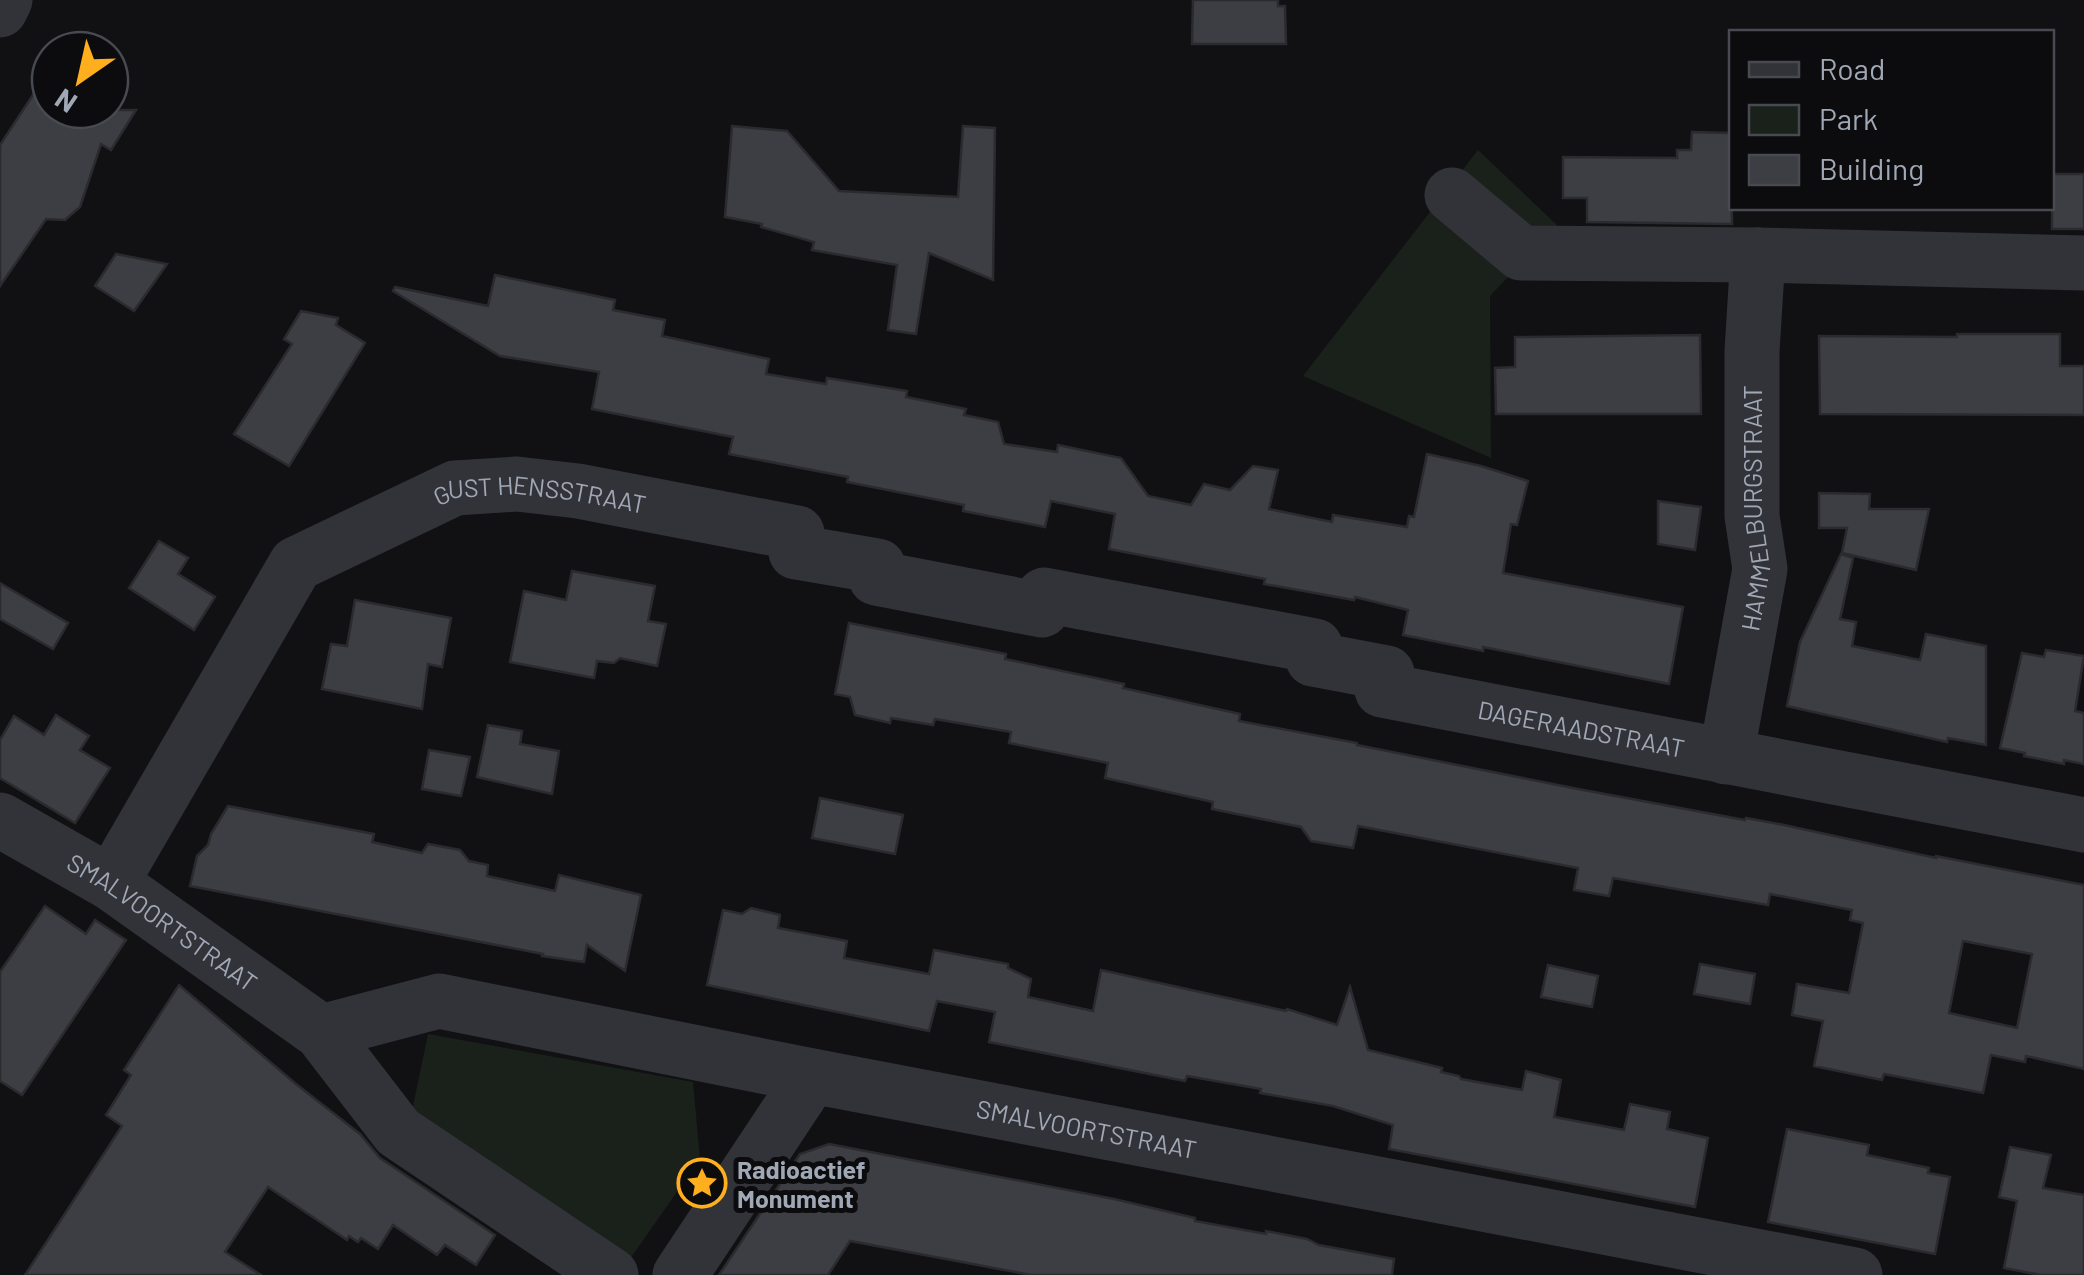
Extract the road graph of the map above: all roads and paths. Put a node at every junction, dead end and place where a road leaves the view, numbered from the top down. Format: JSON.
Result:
{"nodes":[{"id":1,"x":5,"y":0,"type":"edge"},
{"id":2,"x":0,"y":10,"type":"edge"},
{"id":3,"x":1452,"y":195,"type":"dead end"},
{"id":4,"x":1758,"y":254,"type":"junction"},
{"id":5,"x":2084,"y":262,"type":"edge"},
{"id":6,"x":1114,"y":607,"type":"joint"},
{"id":7,"x":1726,"y":757,"type":"junction"},
{"id":8,"x":0,"y":820,"type":"edge"},
{"id":9,"x":2084,"y":826,"type":"edge"},
{"id":10,"x":111,"y":883,"type":"junction"},
{"id":11,"x":321,"y":1032,"type":"junction"},
{"id":12,"x":812,"y":1076,"type":"junction"},
{"id":13,"x":611,"y":1275,"type":"edge"},
{"id":14,"x":680,"y":1275,"type":"edge"},
{"id":15,"x":1855,"y":1275,"type":"edge"}],
"edges":[{"from":1,"to":2,"type":"street"},
{"from":3,"to":4,"type":"street"},
{"from":4,"to":5,"type":"street"},
{"from":4,"to":7,"type":"street","name":"HAMMELBURGSTRAAT"},
{"from":6,"to":7,"type":"street","name":"DAGERAADSTRAAT"},
{"from":6,"to":10,"type":"street","name":"GUST HENSSTRAAT"},
{"from":7,"to":9,"type":"street","name":"DAGERAADSTRAAT"},
{"from":8,"to":10,"type":"street","name":"SMALVOORTSTRAAT"},
{"from":10,"to":11,"type":"street","name":"SMALVOORTSTRAAT"},
{"from":11,"to":12,"type":"street","name":"SMALVOORTSTRAAT"},
{"from":11,"to":13,"type":"street","name":"SMALVOORTSTRAAT"},
{"from":12,"to":14,"type":"street"},
{"from":12,"to":15,"type":"street","name":"SMALVOORTSTRAAT"}]}
